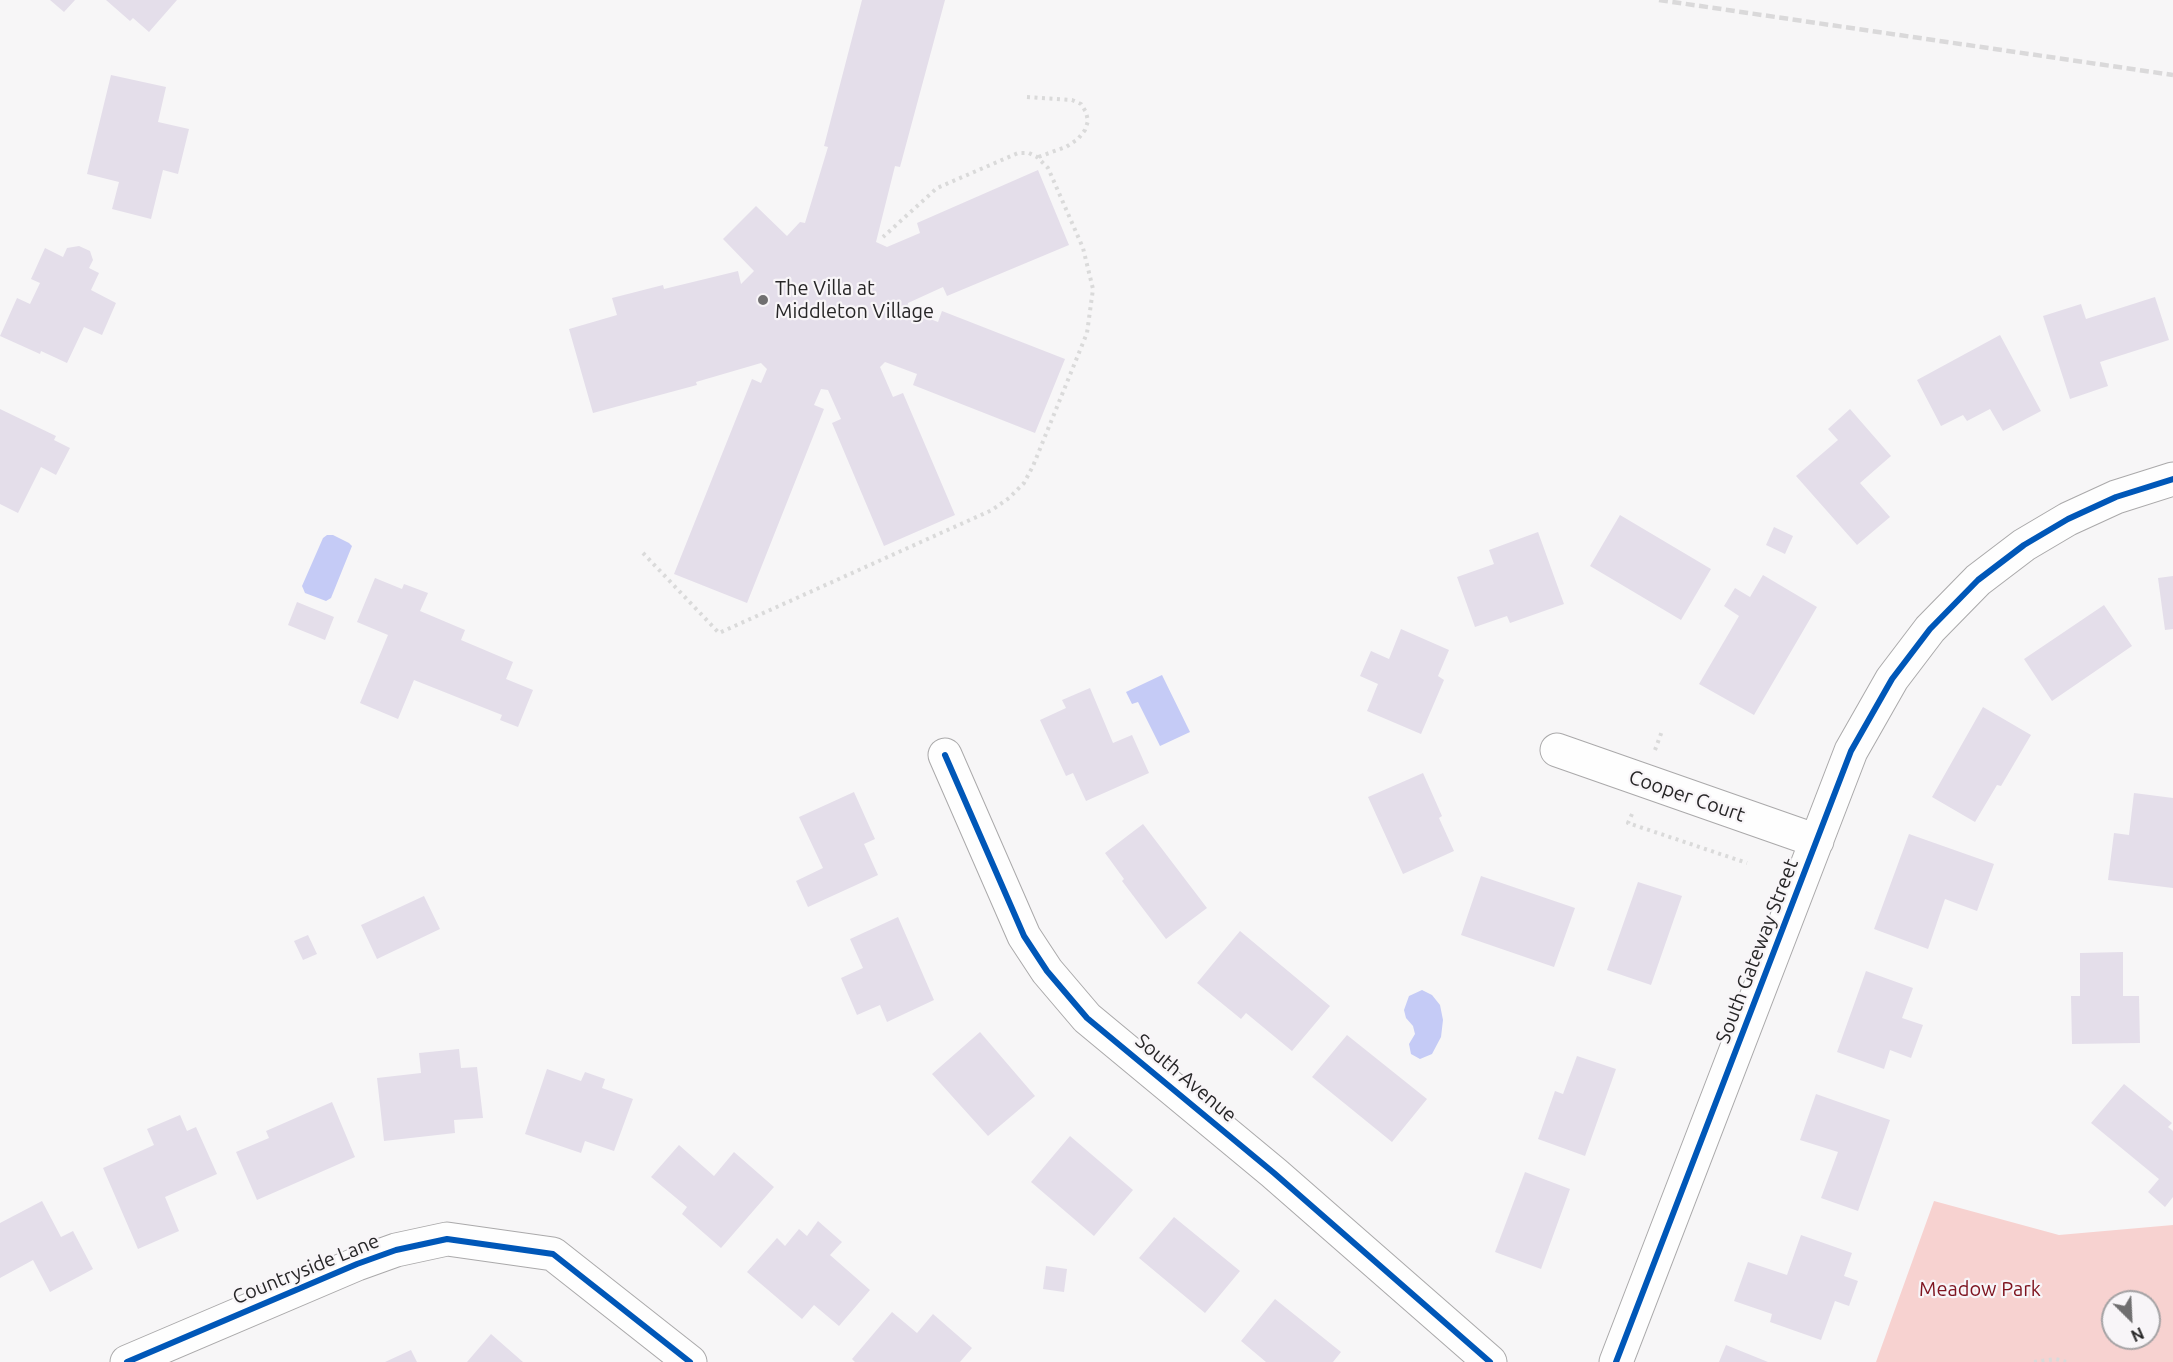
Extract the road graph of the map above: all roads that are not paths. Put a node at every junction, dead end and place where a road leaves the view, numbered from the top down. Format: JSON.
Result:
{"nodes":[{"id":1,"x":2173,"y":479,"type":"edge"},
{"id":2,"x":1557,"y":750,"type":"dead end"},
{"id":3,"x":945,"y":755,"type":"dead end"},
{"id":4,"x":1817,"y":841,"type":"junction"},
{"id":5,"x":127,"y":1362,"type":"edge"},
{"id":6,"x":690,"y":1362,"type":"edge"},
{"id":7,"x":1490,"y":1362,"type":"edge"},
{"id":8,"x":1616,"y":1362,"type":"edge"}],
"edges":[{"from":1,"to":4,"type":"street","name":"South Gateway Street"},
{"from":2,"to":4,"type":"street","name":"Cooper Court"},
{"from":3,"to":7,"type":"street","name":"South Avenue"},
{"from":4,"to":8,"type":"street","name":"South Gateway Street"},
{"from":5,"to":6,"type":"street","name":"Countryside Lane"}]}
